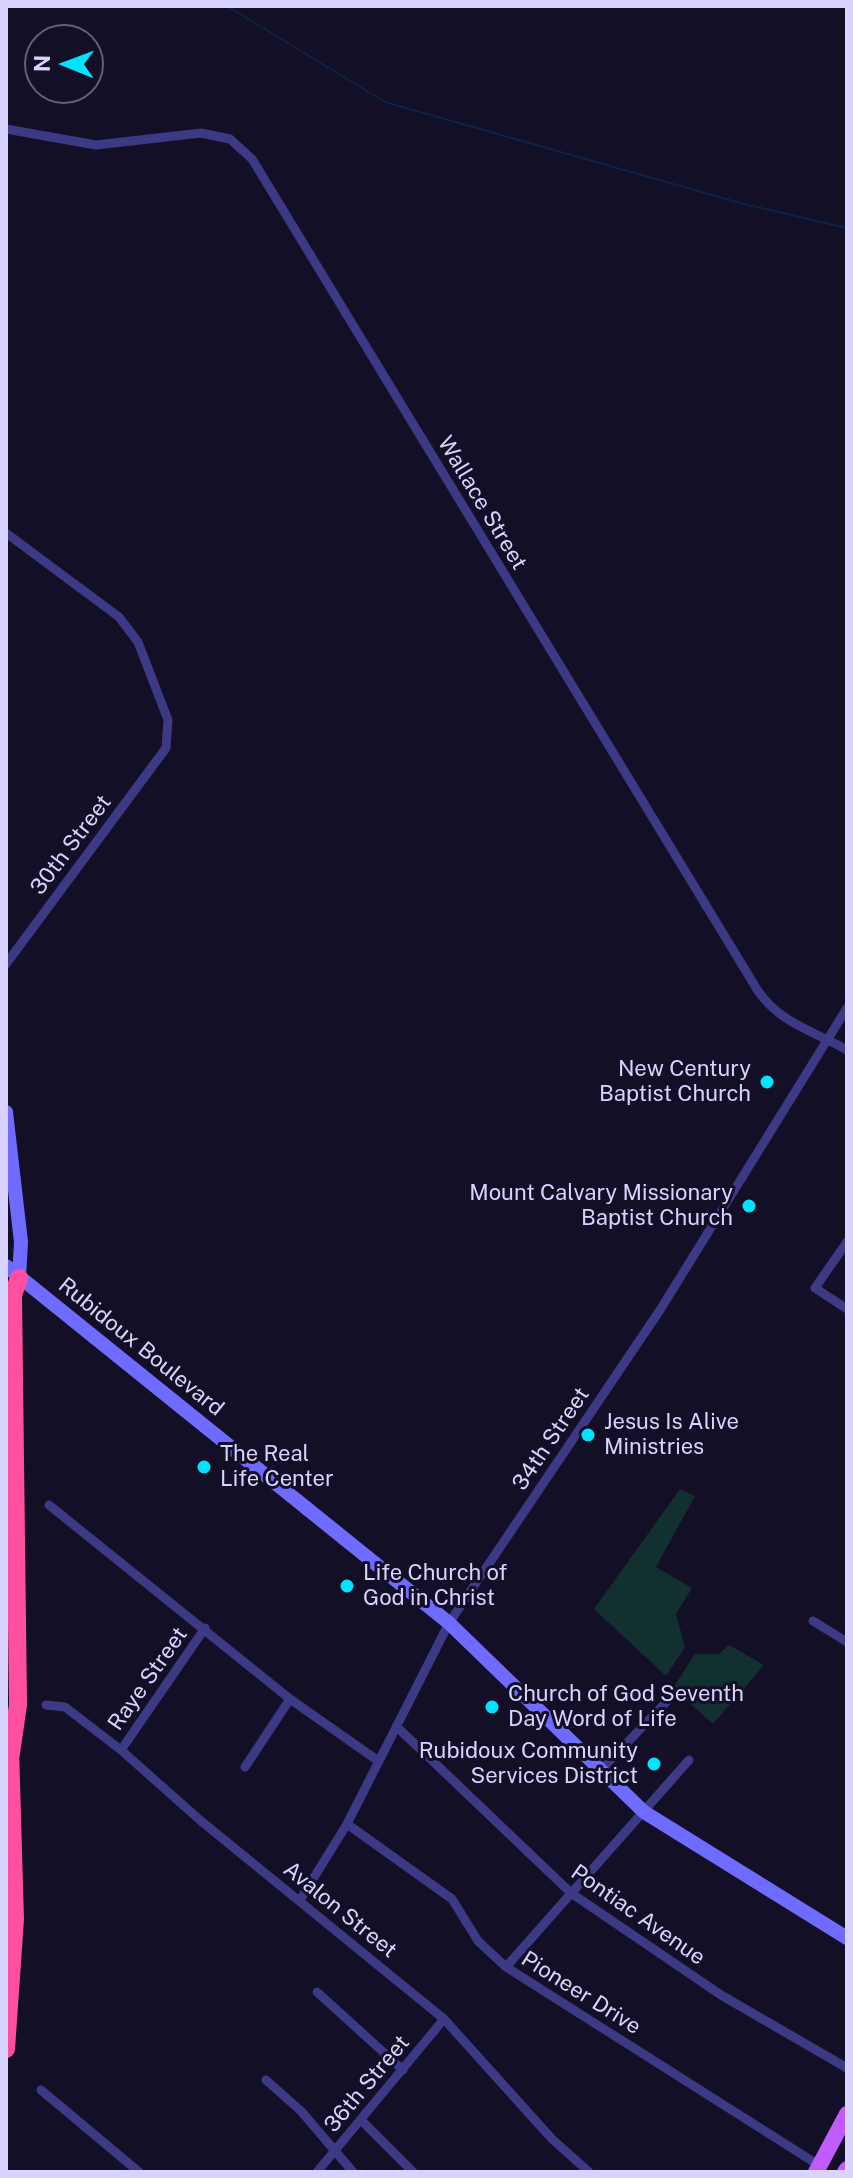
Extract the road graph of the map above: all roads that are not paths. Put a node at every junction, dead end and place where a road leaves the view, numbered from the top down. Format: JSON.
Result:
{"nodes":[{"id":1,"x":6,"y":129,"type":"edge"},
{"id":2,"x":6,"y":533,"type":"edge"},
{"id":3,"x":6,"y":964,"type":"edge"},
{"id":4,"x":847,"y":1008,"type":"edge"},
{"id":5,"x":827,"y":1039,"type":"junction"},
{"id":6,"x":847,"y":1050,"type":"edge"},
{"id":7,"x":6,"y":1112,"type":"edge"},
{"id":8,"x":847,"y":1242,"type":"edge"},
{"id":9,"x":12,"y":1272,"type":"edge"},
{"id":10,"x":847,"y":1309,"type":"edge"},
{"id":11,"x":49,"y":1505,"type":"dead end"},
{"id":12,"x":813,"y":1621,"type":"dead end"},
{"id":13,"x":449,"y":1623,"type":"junction"},
{"id":14,"x":205,"y":1628,"type":"junction"},
{"id":15,"x":847,"y":1642,"type":"edge"},
{"id":16,"x":671,"y":1697,"type":"dead end"},
{"id":17,"x":6,"y":1698,"type":"edge"},
{"id":18,"x":290,"y":1699,"type":"junction"},
{"id":19,"x":46,"y":1705,"type":"dead end"},
{"id":20,"x":397,"y":1727,"type":"junction"},
{"id":21,"x":121,"y":1750,"type":"junction"},
{"id":22,"x":10,"y":1760,"type":"junction"},
{"id":23,"x":377,"y":1760,"type":"junction"},
{"id":24,"x":689,"y":1760,"type":"dead end"},
{"id":25,"x":245,"y":1767,"type":"dead end"},
{"id":26,"x":601,"y":1770,"type":"junction"},
{"id":27,"x":644,"y":1812,"type":"junction"},
{"id":28,"x":347,"y":1824,"type":"junction"},
{"id":29,"x":571,"y":1893,"type":"junction"},
{"id":30,"x":300,"y":1900,"type":"junction"},
{"id":31,"x":847,"y":1938,"type":"edge"},
{"id":32,"x":506,"y":1967,"type":"junction"},
{"id":33,"x":317,"y":1992,"type":"dead end"},
{"id":34,"x":444,"y":2019,"type":"junction"},
{"id":35,"x":6,"y":2049,"type":"edge"},
{"id":36,"x":847,"y":2068,"type":"edge"},
{"id":37,"x":403,"y":2070,"type":"junction"},
{"id":38,"x":266,"y":2080,"type":"dead end"},
{"id":39,"x":41,"y":2090,"type":"dead end"},
{"id":40,"x":847,"y":2114,"type":"edge"},
{"id":41,"x":361,"y":2120,"type":"junction"},
{"id":42,"x":334,"y":2152,"type":"junction"},
{"id":43,"x":818,"y":2169,"type":"edge"},
{"id":44,"x":139,"y":2172,"type":"edge"},
{"id":45,"x":317,"y":2172,"type":"edge"},
{"id":46,"x":353,"y":2172,"type":"edge"},
{"id":47,"x":413,"y":2172,"type":"edge"},
{"id":48,"x":589,"y":2172,"type":"edge"}],
"edges":[{"from":1,"to":5,"type":"street","name":"Wallace Street"},
{"from":2,"to":3,"type":"street","name":"30th Street"},
{"from":4,"to":5,"type":"street","name":"34th Street"},
{"from":5,"to":6,"type":"street","name":"Wallace Street"},
{"from":5,"to":13,"type":"street","name":"34th Street"},
{"from":7,"to":9,"type":"main road"},
{"from":8,"to":10,"type":"street"},
{"from":9,"to":13,"type":"main road","name":"Rubidoux Boulevard"},
{"from":9,"to":22,"type":"highway"},
{"from":11,"to":14,"type":"street"},
{"from":12,"to":15,"type":"street"},
{"from":13,"to":20,"type":"street","name":"34th Street"},
{"from":13,"to":26,"type":"main road","name":"Rubidoux Boulevard"},
{"from":14,"to":18,"type":"street"},
{"from":14,"to":21,"type":"street","name":"Raye Street"},
{"from":16,"to":26,"type":"street"},
{"from":17,"to":22,"type":"highway"},
{"from":18,"to":23,"type":"street"},
{"from":18,"to":25,"type":"street"},
{"from":19,"to":21,"type":"street","name":"Avalon Street"},
{"from":20,"to":23,"type":"street","name":"34th Street"},
{"from":20,"to":29,"type":"street","name":"Pontiac Avenue"},
{"from":21,"to":30,"type":"street","name":"Avalon Street"},
{"from":22,"to":35,"type":"highway"},
{"from":23,"to":28,"type":"street","name":"34th Street"},
{"from":24,"to":27,"type":"street"},
{"from":26,"to":27,"type":"main road","name":"Rubidoux Boulevard"},
{"from":27,"to":29,"type":"street"},
{"from":27,"to":31,"type":"main road","name":"Rubidoux Boulevard"},
{"from":28,"to":30,"type":"street","name":"34th Street"},
{"from":28,"to":32,"type":"street","name":"Pioneer Drive"},
{"from":29,"to":32,"type":"street"},
{"from":29,"to":36,"type":"street","name":"Pontiac Avenue"},
{"from":30,"to":34,"type":"street","name":"Avalon Street"},
{"from":32,"to":43,"type":"street","name":"Pioneer Drive"},
{"from":33,"to":37,"type":"street"},
{"from":34,"to":37,"type":"street","name":"36th Street"},
{"from":34,"to":48,"type":"street","name":"Avalon Street"},
{"from":37,"to":41,"type":"street","name":"36th Street"},
{"from":38,"to":42,"type":"street"},
{"from":39,"to":44,"type":"street"},
{"from":40,"to":43,"type":"main road"},
{"from":41,"to":42,"type":"street","name":"36th Street"},
{"from":41,"to":47,"type":"street"},
{"from":42,"to":45,"type":"street","name":"36th Street"},
{"from":42,"to":46,"type":"street"}]}
